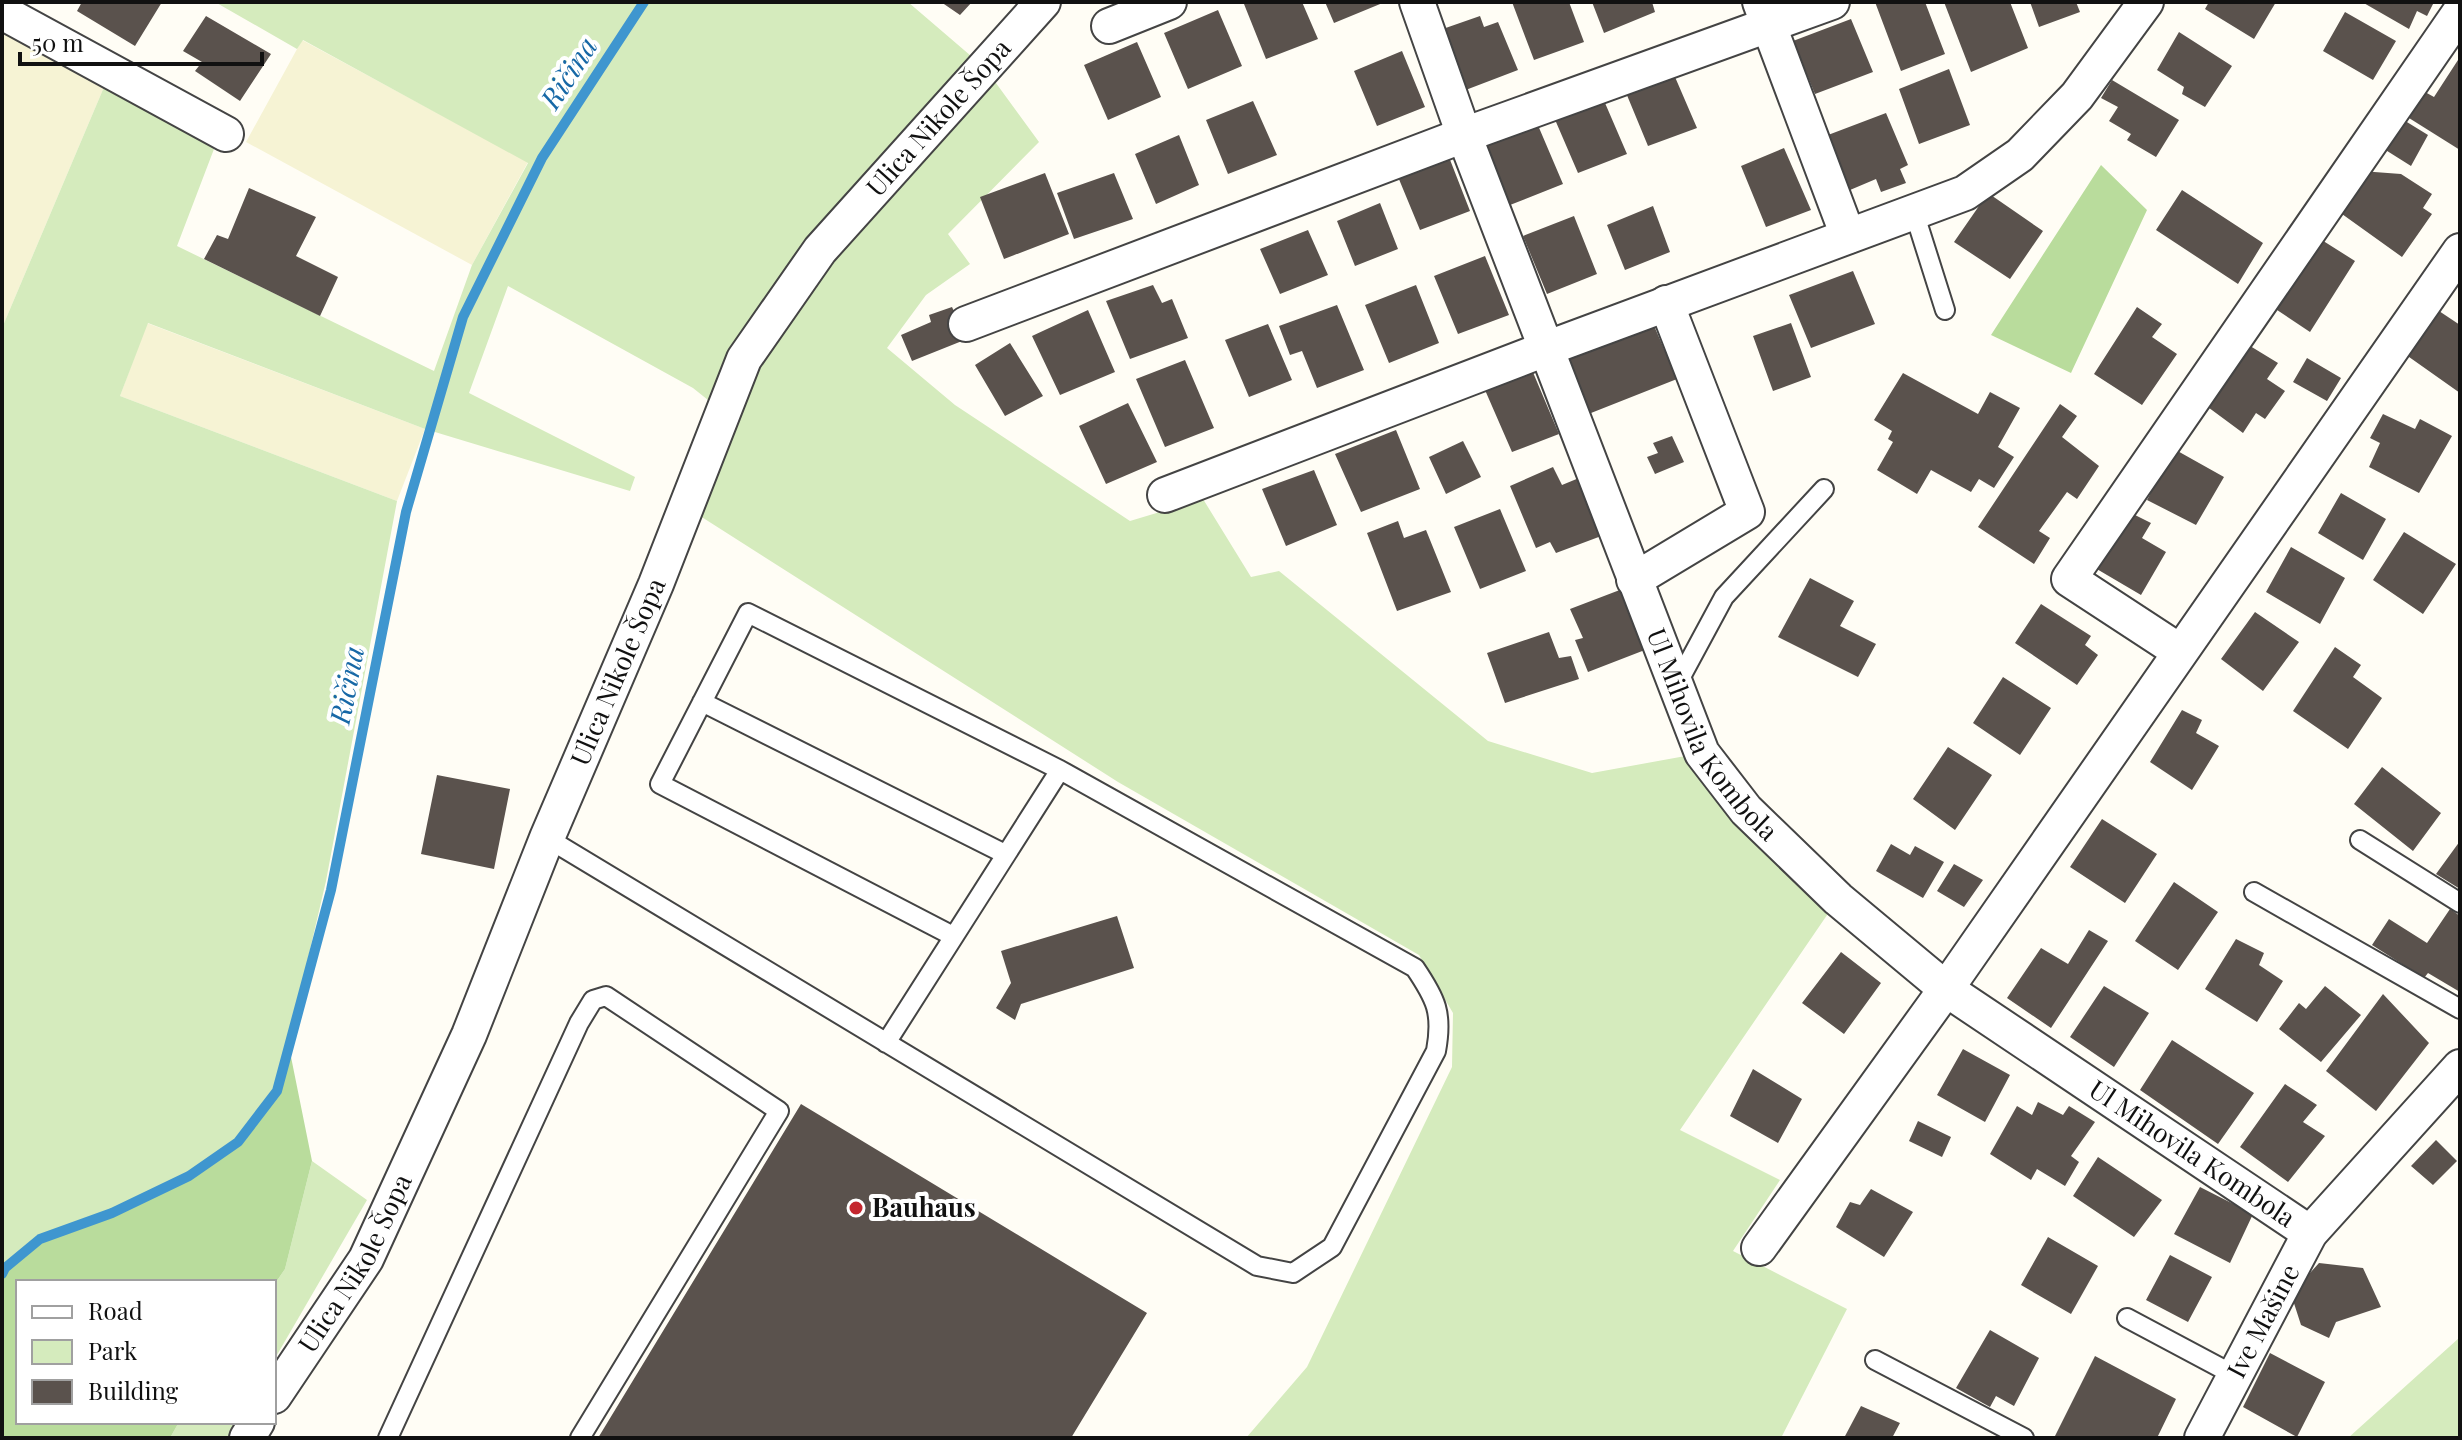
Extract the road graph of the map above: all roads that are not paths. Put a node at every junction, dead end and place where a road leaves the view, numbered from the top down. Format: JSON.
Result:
{"nodes":[{"id":1,"x":1043,"y":2,"type":"edge"},
{"id":2,"x":1169,"y":2,"type":"edge"},
{"id":3,"x":1417,"y":2,"type":"edge"},
{"id":4,"x":1832,"y":2,"type":"edge"},
{"id":5,"x":2146,"y":2,"type":"edge"},
{"id":6,"x":2,"y":12,"type":"edge"},
{"id":7,"x":2460,"y":12,"type":"edge"},
{"id":8,"x":1765,"y":13,"type":"edge"},
{"id":9,"x":1109,"y":26,"type":"dead end"},
{"id":10,"x":226,"y":134,"type":"dead end"},
{"id":11,"x":1464,"y":135,"type":"junction"},
{"id":12,"x":1914,"y":212,"type":"junction"},
{"id":13,"x":1848,"y":236,"type":"junction"},
{"id":14,"x":2460,"y":251,"type":"edge"},
{"id":15,"x":1666,"y":303,"type":"junction"},
{"id":16,"x":1945,"y":310,"type":"dead end"},
{"id":17,"x":966,"y":324,"type":"dead end"},
{"id":18,"x":1548,"y":348,"type":"junction"},
{"id":19,"x":1824,"y":489,"type":"dead end"},
{"id":20,"x":1165,"y":495,"type":"dead end"},
{"id":21,"x":1634,"y":580,"type":"junction"},
{"id":22,"x":2179,"y":651,"type":"junction"},
{"id":23,"x":1676,"y":686,"type":"junction"},
{"id":24,"x":702,"y":702,"type":"junction"},
{"id":25,"x":1060,"y":770,"type":"junction"},
{"id":26,"x":547,"y":838,"type":"junction"},
{"id":27,"x":2360,"y":840,"type":"dead end"},
{"id":28,"x":1005,"y":854,"type":"junction"},
{"id":29,"x":2254,"y":892,"type":"dead end"},
{"id":30,"x":2460,"y":903,"type":"edge"},
{"id":31,"x":953,"y":936,"type":"junction"},
{"id":32,"x":1946,"y":989,"type":"junction"},
{"id":33,"x":2460,"y":1009,"type":"edge"},
{"id":34,"x":886,"y":1043,"type":"junction"},
{"id":35,"x":2460,"y":1067,"type":"edge"},
{"id":36,"x":2310,"y":1233,"type":"junction"},
{"id":37,"x":1759,"y":1248,"type":"dead end"},
{"id":38,"x":2127,"y":1318,"type":"dead end"},
{"id":39,"x":1875,"y":1360,"type":"dead end"},
{"id":40,"x":2234,"y":1375,"type":"junction"},
{"id":41,"x":276,"y":1393,"type":"edge"},
{"id":42,"x":388,"y":1438,"type":"edge"},
{"id":43,"x":580,"y":1438,"type":"edge"},
{"id":44,"x":2024,"y":1438,"type":"edge"},
{"id":45,"x":2202,"y":1438,"type":"edge"}],
"edges":[{"from":1,"to":26,"type":"street","name":"Ulica Nikole Šopa"},
{"from":2,"to":9,"type":"street"},
{"from":3,"to":11,"type":"street","name":"Ul Mihovila Kombola"},
{"from":4,"to":8,"type":"street"},
{"from":5,"to":12,"type":"street"},
{"from":6,"to":10,"type":"street"},
{"from":7,"to":22,"type":"street"},
{"from":8,"to":11,"type":"street"},
{"from":8,"to":13,"type":"street"},
{"from":11,"to":17,"type":"street"},
{"from":11,"to":18,"type":"street","name":"Ul Mihovila Kombola"},
{"from":12,"to":13,"type":"street"},
{"from":12,"to":16,"type":"lane"},
{"from":13,"to":15,"type":"street"},
{"from":14,"to":22,"type":"street"},
{"from":15,"to":18,"type":"street"},
{"from":15,"to":21,"type":"street"},
{"from":18,"to":20,"type":"street"},
{"from":18,"to":21,"type":"street","name":"Ul Mihovila Kombola"},
{"from":19,"to":23,"type":"lane"},
{"from":21,"to":23,"type":"street","name":"Ul Mihovila Kombola"},
{"from":22,"to":32,"type":"street"},
{"from":23,"to":32,"type":"street","name":"Ul Mihovila Kombola"},
{"from":24,"to":25,"type":"lane"},
{"from":24,"to":28,"type":"lane"},
{"from":24,"to":31,"type":"lane"},
{"from":25,"to":28,"type":"lane"},
{"from":25,"to":34,"type":"lane"},
{"from":26,"to":34,"type":"lane"},
{"from":26,"to":41,"type":"street","name":"Ulica Nikole Šopa"},
{"from":27,"to":30,"type":"lane"},
{"from":28,"to":31,"type":"lane"},
{"from":29,"to":33,"type":"lane"},
{"from":31,"to":34,"type":"lane"},
{"from":32,"to":36,"type":"street","name":"Ul Mihovila Kombola"},
{"from":32,"to":37,"type":"street"},
{"from":35,"to":36,"type":"street","name":"Ive Mašine"},
{"from":36,"to":40,"type":"street","name":"Ive Mašine"},
{"from":38,"to":40,"type":"lane"},
{"from":39,"to":44,"type":"lane"},
{"from":40,"to":45,"type":"street","name":"Ive Mašine"},
{"from":42,"to":43,"type":"lane"}]}
